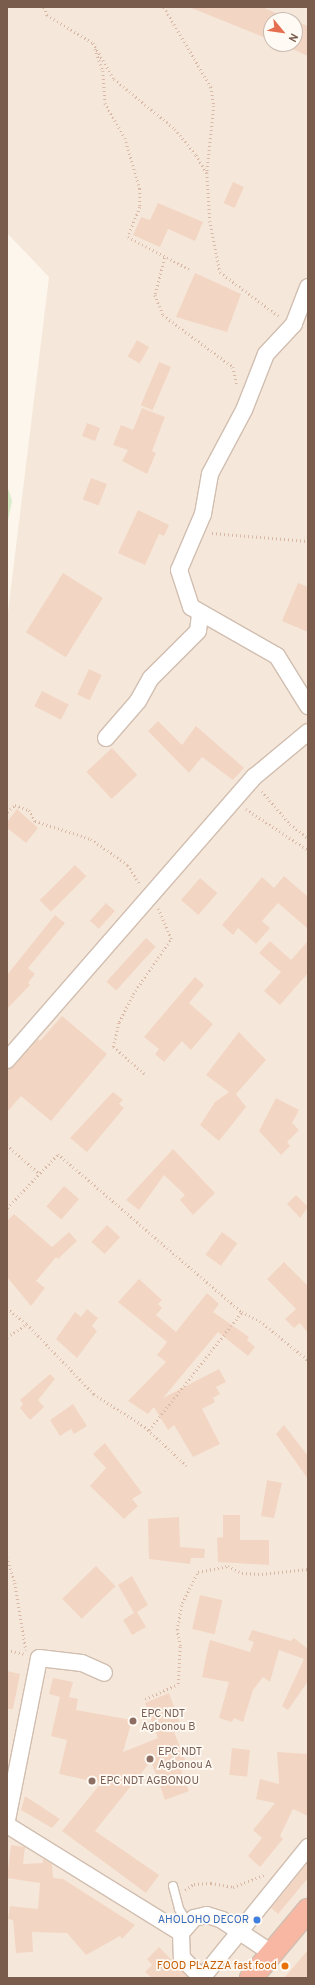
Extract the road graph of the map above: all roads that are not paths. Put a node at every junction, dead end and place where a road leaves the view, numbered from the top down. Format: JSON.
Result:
{"nodes":[{"id":1,"x":308,"y":287,"type":"edge"},
{"id":2,"x":200,"y":615,"type":"junction"},
{"id":3,"x":308,"y":706,"type":"edge"},
{"id":4,"x":308,"y":732,"type":"edge"},
{"id":5,"x":106,"y":738,"type":"dead end"},
{"id":6,"x":7,"y":1060,"type":"edge"},
{"id":7,"x":104,"y":1673,"type":"dead end"},
{"id":8,"x":7,"y":1820,"type":"edge"},
{"id":9,"x":7,"y":1825,"type":"edge"},
{"id":10,"x":308,"y":1847,"type":"edge"},
{"id":11,"x":173,"y":1886,"type":"dead end"},
{"id":12,"x":308,"y":1910,"type":"edge"},
{"id":13,"x":185,"y":1928,"type":"junction"},
{"id":14,"x":292,"y":1928,"type":"junction"},
{"id":15,"x":239,"y":1931,"type":"junction"},
{"id":16,"x":264,"y":1948,"type":"junction"},
{"id":17,"x":235,"y":1978,"type":"edge"},
{"id":18,"x":251,"y":1978,"type":"edge"}],
"edges":[{"from":1,"to":2,"type":"street"},
{"from":2,"to":3,"type":"street"},
{"from":2,"to":5,"type":"street"},
{"from":4,"to":6,"type":"street"},
{"from":7,"to":8,"type":"street"},
{"from":9,"to":13,"type":"street"},
{"from":10,"to":15,"type":"street"},
{"from":11,"to":13,"type":"lane"},
{"from":12,"to":14,"type":"highway"},
{"from":13,"to":15,"type":"street"},
{"from":13,"to":15,"type":"street"},
{"from":14,"to":16,"type":"highway"},
{"from":14,"to":18,"type":"highway"},
{"from":15,"to":16,"type":"street"},
{"from":16,"to":17,"type":"highway"}]}
